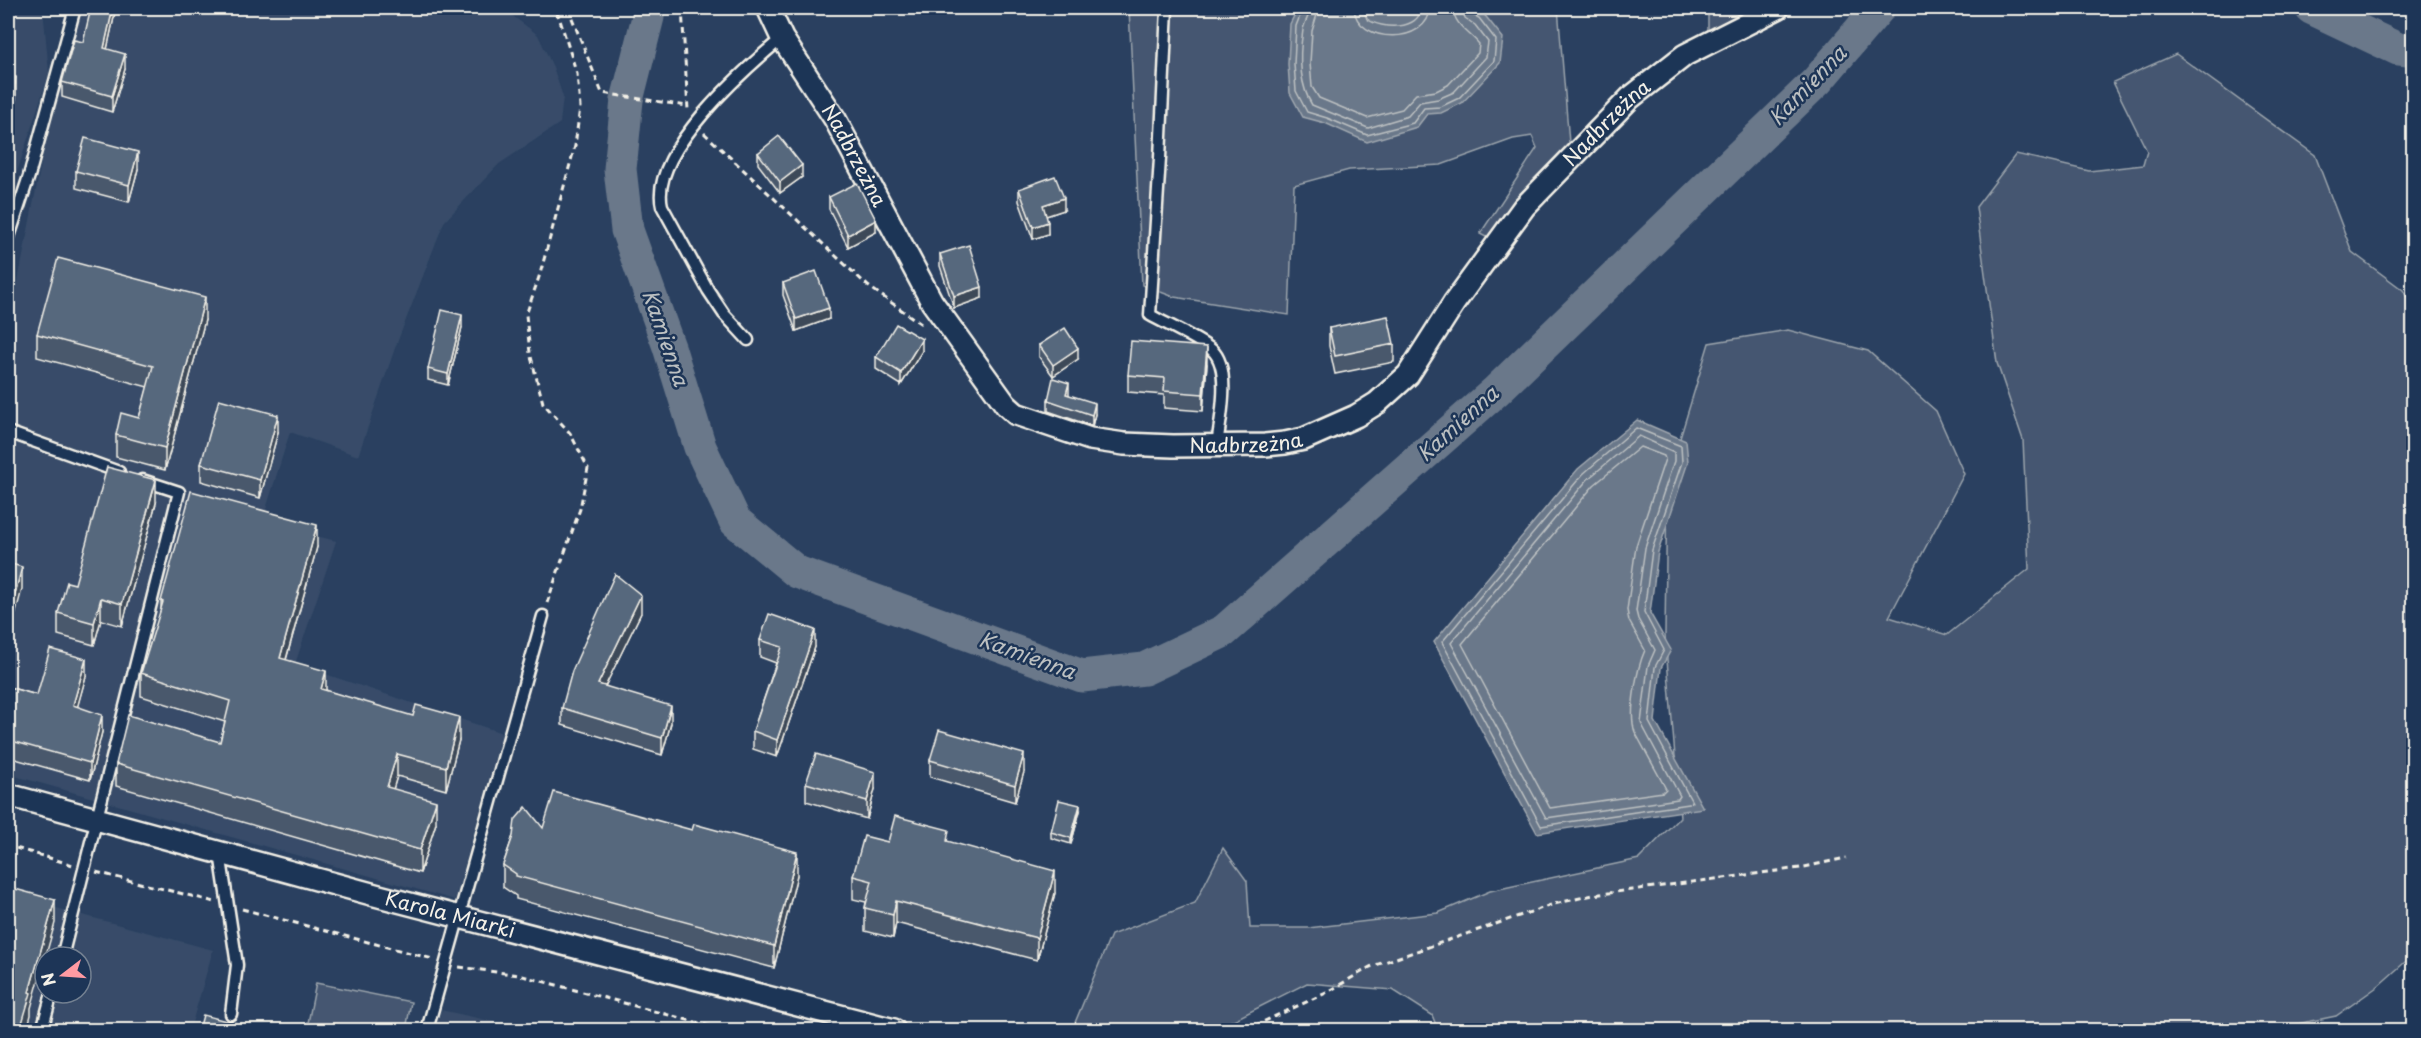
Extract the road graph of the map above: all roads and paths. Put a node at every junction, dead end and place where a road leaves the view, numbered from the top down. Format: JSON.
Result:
{"nodes":[{"id":1,"x":75,"y":8,"type":"edge"},
{"id":2,"x":554,"y":8,"type":"edge"},
{"id":3,"x":568,"y":8,"type":"edge"},
{"id":4,"x":682,"y":8,"type":"edge"},
{"id":5,"x":768,"y":8,"type":"edge"},
{"id":6,"x":1167,"y":8,"type":"edge"},
{"id":7,"x":1778,"y":8,"type":"edge"},
{"id":8,"x":782,"y":38,"type":"junction"},
{"id":9,"x":687,"y":106,"type":"junction"},
{"id":10,"x":694,"y":123,"type":"junction"},
{"id":11,"x":8,"y":240,"type":"edge"},
{"id":12,"x":926,"y":327,"type":"dead end"},
{"id":13,"x":748,"y":340,"type":"dead end"},
{"id":14,"x":8,"y":432,"type":"edge"},
{"id":15,"x":1217,"y":445,"type":"junction"},
{"id":16,"x":543,"y":616,"type":"joint"},
{"id":17,"x":8,"y":795,"type":"edge"},
{"id":18,"x":96,"y":820,"type":"junction"},
{"id":19,"x":8,"y":843,"type":"edge"},
{"id":20,"x":220,"y":853,"type":"junction"},
{"id":21,"x":1846,"y":858,"type":"dead end"},
{"id":22,"x":74,"y":866,"type":"dead end"},
{"id":23,"x":93,"y":871,"type":"dead end"},
{"id":24,"x":207,"y":900,"type":"dead end"},
{"id":25,"x":242,"y":910,"type":"dead end"},
{"id":26,"x":458,"y":917,"type":"junction"},
{"id":27,"x":65,"y":945,"type":"edge"},
{"id":28,"x":436,"y":960,"type":"dead end"},
{"id":29,"x":453,"y":965,"type":"dead end"},
{"id":30,"x":49,"y":1005,"type":"edge"},
{"id":31,"x":231,"y":1014,"type":"dead end"},
{"id":32,"x":42,"y":1030,"type":"edge"},
{"id":33,"x":427,"y":1030,"type":"edge"},
{"id":34,"x":725,"y":1030,"type":"edge"},
{"id":35,"x":894,"y":1030,"type":"edge"},
{"id":36,"x":1245,"y":1030,"type":"edge"}],
"edges":[{"from":1,"to":11,"type":"lane"},
{"from":2,"to":16,"type":"path"},
{"from":3,"to":9,"type":"path"},
{"from":4,"to":9,"type":"path"},
{"from":5,"to":8,"type":"street","name":"Nadbrzeżna"},
{"from":6,"to":15,"type":"lane"},
{"from":7,"to":15,"type":"street","name":"Nadbrzeżna"},
{"from":8,"to":10,"type":"lane"},
{"from":8,"to":15,"type":"street","name":"Nadbrzeżna"},
{"from":9,"to":10,"type":"path"},
{"from":10,"to":12,"type":"path"},
{"from":10,"to":13,"type":"lane"},
{"from":14,"to":18,"type":"lane"},
{"from":16,"to":26,"type":"lane"},
{"from":17,"to":18,"type":"street","name":"Karola Miarki"},
{"from":18,"to":20,"type":"street","name":"Karola Miarki"},
{"from":18,"to":27,"type":"lane"},
{"from":19,"to":22,"type":"path"},
{"from":20,"to":26,"type":"street","name":"Karola Miarki"},
{"from":20,"to":31,"type":"lane"},
{"from":21,"to":36,"type":"path"},
{"from":23,"to":24,"type":"path"},
{"from":25,"to":28,"type":"path"},
{"from":26,"to":33,"type":"lane"},
{"from":26,"to":35,"type":"street","name":"Karola Miarki"},
{"from":29,"to":34,"type":"path"},
{"from":30,"to":32,"type":"lane"}]}
